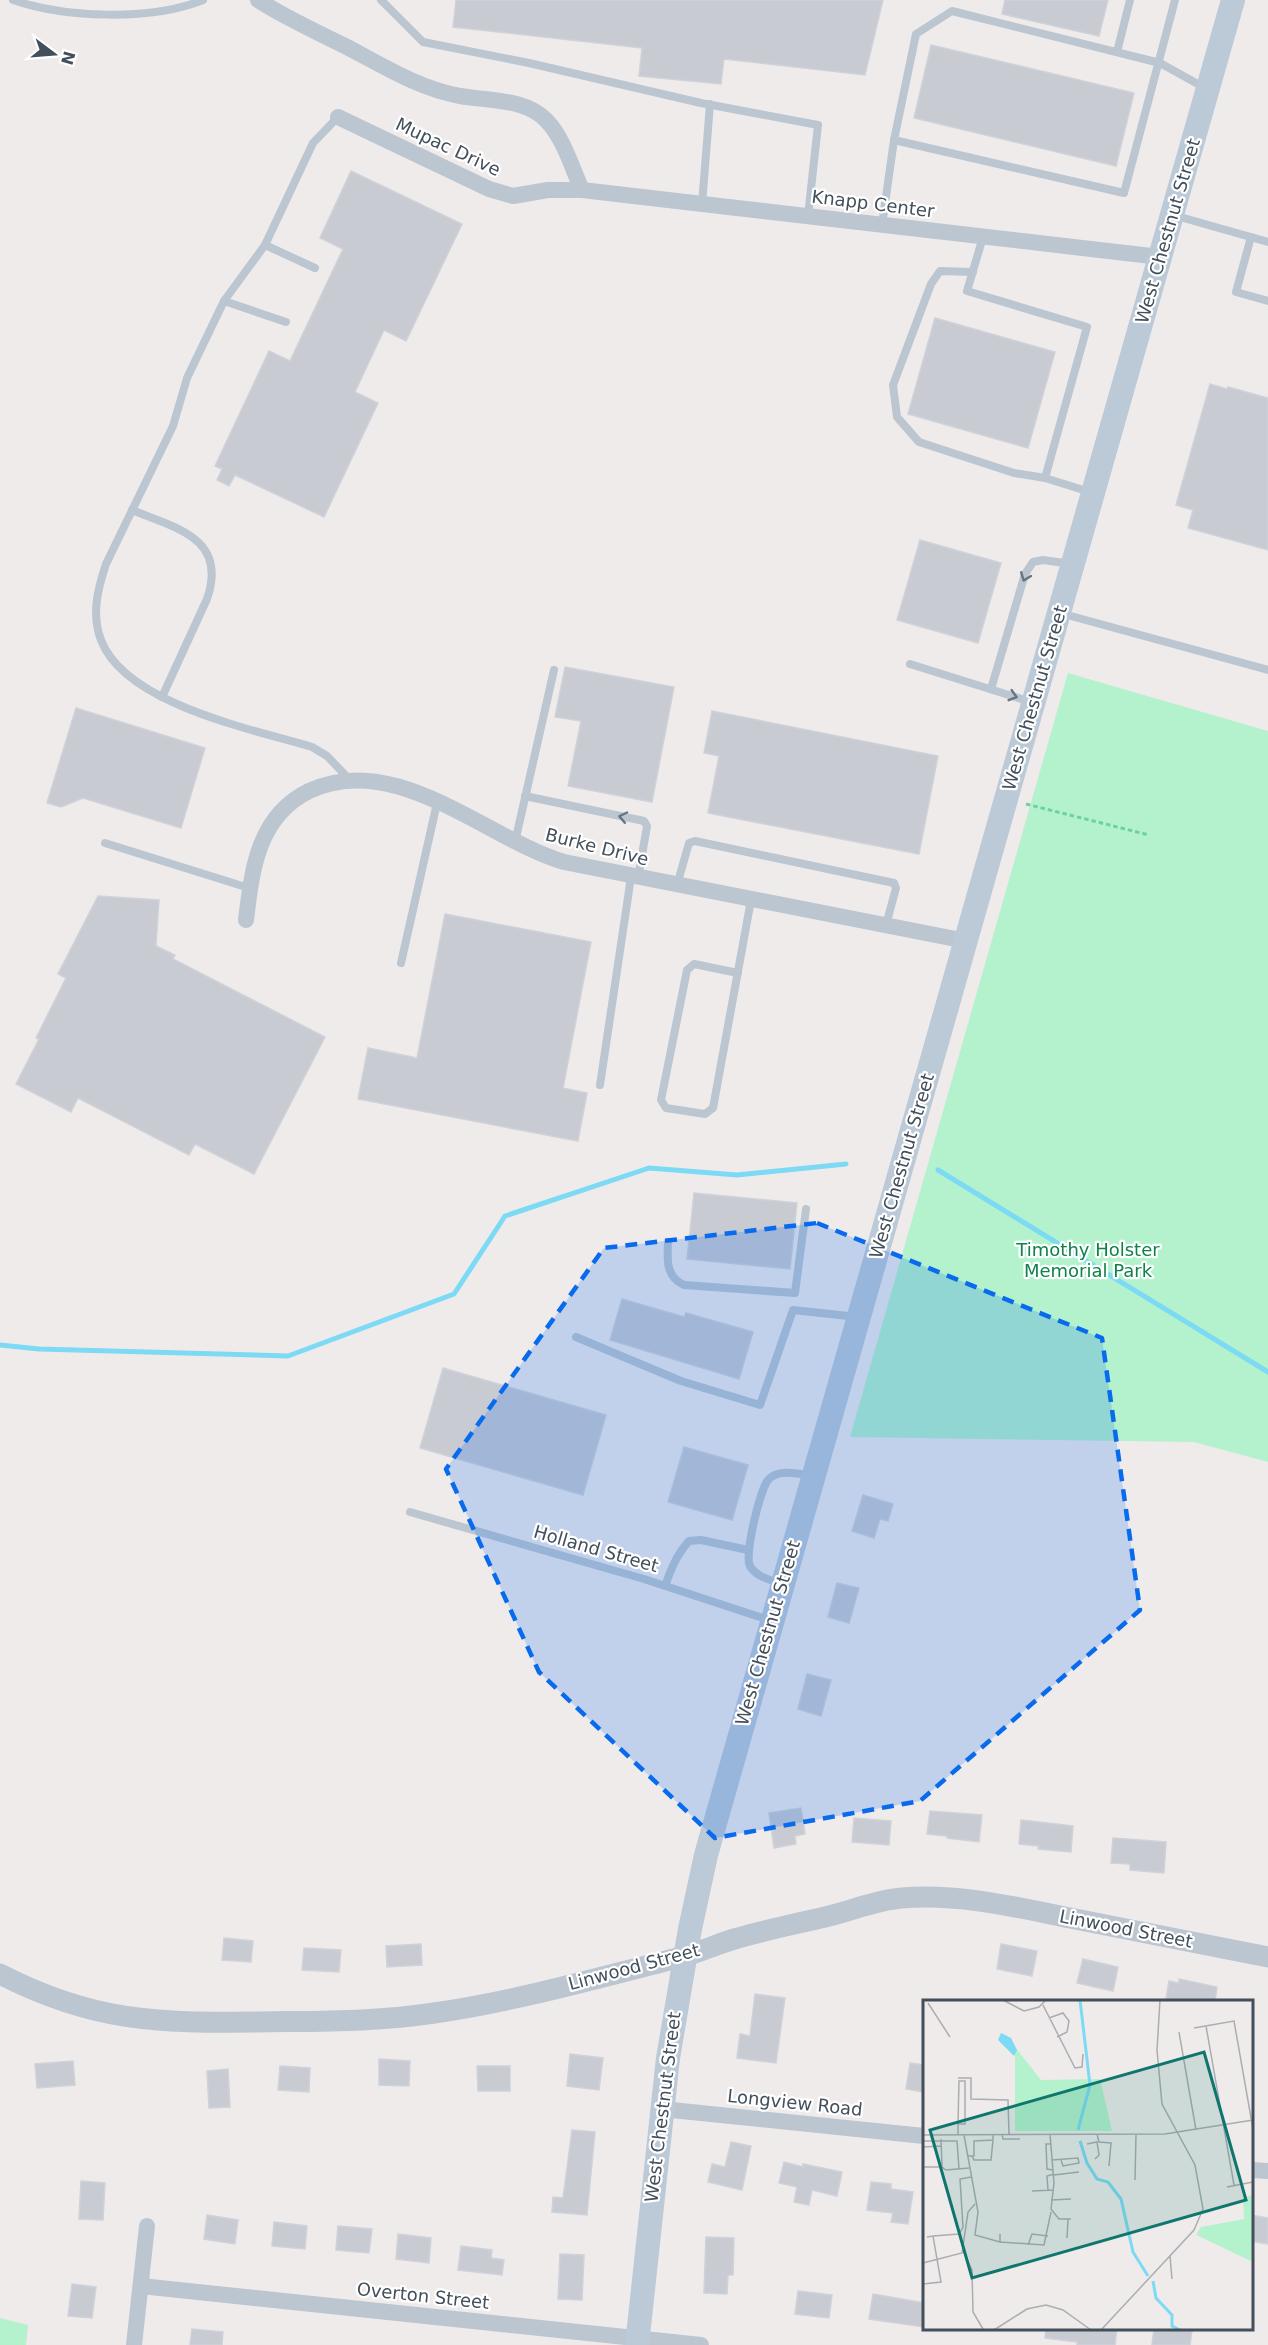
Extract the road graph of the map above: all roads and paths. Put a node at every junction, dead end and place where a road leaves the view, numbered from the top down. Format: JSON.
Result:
{"nodes":[{"id":1,"x":14,"y":0,"type":"edge"},
{"id":2,"x":203,"y":0,"type":"edge"},
{"id":3,"x":258,"y":0,"type":"edge"},
{"id":4,"x":381,"y":0,"type":"edge"},
{"id":5,"x":955,"y":0,"type":"edge"},
{"id":6,"x":1130,"y":0,"type":"edge"},
{"id":7,"x":1175,"y":0,"type":"edge"},
{"id":8,"x":1233,"y":0,"type":"edge"},
{"id":9,"x":952,"y":10,"type":"junction"},
{"id":10,"x":1117,"y":52,"type":"junction"},
{"id":11,"x":1160,"y":63,"type":"junction"},
{"id":12,"x":1208,"y":90,"type":"junction"},
{"id":13,"x":710,"y":104,"type":"junction"},
{"id":14,"x":339,"y":117,"type":"joint"},
{"id":15,"x":894,"y":141,"type":"junction"},
{"id":16,"x":582,"y":190,"type":"junction"},
{"id":17,"x":702,"y":204,"type":"junction"},
{"id":18,"x":1172,"y":214,"type":"junction"},
{"id":19,"x":808,"y":216,"type":"junction"},
{"id":20,"x":882,"y":225,"type":"junction"},
{"id":21,"x":983,"y":237,"type":"junction"},
{"id":22,"x":1251,"y":237,"type":"junction"},
{"id":23,"x":1268,"y":242,"type":"edge"},
{"id":24,"x":264,"y":245,"type":"junction"},
{"id":25,"x":1160,"y":257,"type":"junction"},
{"id":26,"x":315,"y":268,"type":"dead end"},
{"id":27,"x":973,"y":272,"type":"junction"},
{"id":28,"x":224,"y":301,"type":"junction"},
{"id":29,"x":1268,"y":301,"type":"edge"},
{"id":30,"x":286,"y":321,"type":"dead end"},
{"id":31,"x":1045,"y":478,"type":"junction"},
{"id":32,"x":1093,"y":493,"type":"junction"},
{"id":33,"x":132,"y":510,"type":"junction"},
{"id":34,"x":1073,"y":564,"type":"junction"},
{"id":35,"x":1059,"y":613,"type":"junction"},
{"id":36,"x":910,"y":664,"type":"dead end"},
{"id":37,"x":554,"y":670,"type":"dead end"},
{"id":38,"x":1268,"y":670,"type":"edge"},
{"id":39,"x":992,"y":689,"type":"junction"},
{"id":40,"x":162,"y":697,"type":"junction"},
{"id":41,"x":1034,"y":703,"type":"junction"},
{"id":42,"x":350,"y":780,"type":"junction"},
{"id":43,"x":525,"y":796,"type":"junction"},
{"id":44,"x":1006,"y":799,"type":"junction"},
{"id":45,"x":437,"y":802,"type":"junction"},
{"id":46,"x":1149,"y":835,"type":"dead end"},
{"id":47,"x":515,"y":842,"type":"junction"},
{"id":48,"x":105,"y":843,"type":"dead end"},
{"id":49,"x":634,"y":878,"type":"junction"},
{"id":50,"x":676,"y":885,"type":"junction"},
{"id":51,"x":249,"y":888,"type":"junction"},
{"id":52,"x":751,"y":900,"type":"junction"},
{"id":53,"x":246,"y":920,"type":"dead end"},
{"id":54,"x":886,"y":925,"type":"junction"},
{"id":55,"x":966,"y":941,"type":"junction"},
{"id":56,"x":401,"y":963,"type":"dead end"},
{"id":57,"x":738,"y":973,"type":"junction"},
{"id":58,"x":600,"y":1085,"type":"dead end"},
{"id":59,"x":806,"y":1209,"type":"dead end"},
{"id":60,"x":668,"y":1242,"type":"dead end"},
{"id":61,"x":795,"y":1293,"type":"junction"},
{"id":62,"x":793,"y":1310,"type":"junction"},
{"id":63,"x":858,"y":1317,"type":"junction"},
{"id":64,"x":576,"y":1337,"type":"dead end"},
{"id":65,"x":813,"y":1476,"type":"junction"},
{"id":66,"x":410,"y":1512,"type":"dead end"},
{"id":67,"x":748,"y":1550,"type":"junction"},
{"id":68,"x":782,"y":1584,"type":"junction"},
{"id":69,"x":665,"y":1586,"type":"junction"},
{"id":70,"x":772,"y":1621,"type":"junction"},
{"id":71,"x":685,"y":1956,"type":"junction"},
{"id":72,"x":1268,"y":1957,"type":"edge"},
{"id":73,"x":0,"y":1974,"type":"edge"},
{"id":74,"x":662,"y":2109,"type":"junction"},
{"id":75,"x":923,"y":2136,"type":"edge"},
{"id":76,"x":1253,"y":2170,"type":"edge"},
{"id":77,"x":1268,"y":2171,"type":"edge"},
{"id":78,"x":147,"y":2226,"type":"dead end"},
{"id":79,"x":141,"y":2286,"type":"junction"},
{"id":80,"x":638,"y":2342,"type":"edge"},
{"id":81,"x":134,"y":2345,"type":"edge"},
{"id":82,"x":701,"y":2345,"type":"edge"}],
"edges":[{"from":1,"to":2,"type":"lane"},
{"from":3,"to":16,"type":"street"},
{"from":4,"to":13,"type":"lane"},
{"from":5,"to":9,"type":"lane"},
{"from":6,"to":10,"type":"lane"},
{"from":7,"to":11,"type":"lane"},
{"from":8,"to":12,"type":"main road","name":"West Chestnut Street"},
{"from":9,"to":10,"type":"lane"},
{"from":9,"to":15,"type":"lane"},
{"from":10,"to":11,"type":"lane"},
{"from":11,"to":12,"type":"lane"},
{"from":11,"to":15,"type":"lane"},
{"from":12,"to":18,"type":"main road","name":"West Chestnut Street"},
{"from":13,"to":17,"type":"lane"},
{"from":13,"to":19,"type":"lane"},
{"from":14,"to":16,"type":"street","name":"Mupac Drive"},
{"from":14,"to":24,"type":"lane"},
{"from":15,"to":20,"type":"lane"},
{"from":16,"to":17,"type":"street","name":"Knapp Center"},
{"from":17,"to":19,"type":"street","name":"Knapp Center"},
{"from":18,"to":22,"type":"lane"},
{"from":18,"to":25,"type":"main road","name":"West Chestnut Street"},
{"from":19,"to":20,"type":"street","name":"Knapp Center"},
{"from":20,"to":21,"type":"street","name":"Knapp Center"},
{"from":21,"to":25,"type":"street","name":"Knapp Center"},
{"from":21,"to":27,"type":"lane"},
{"from":22,"to":23,"type":"lane"},
{"from":22,"to":29,"type":"lane"},
{"from":24,"to":26,"type":"lane"},
{"from":24,"to":28,"type":"lane"},
{"from":25,"to":32,"type":"main road","name":"West Chestnut Street"},
{"from":27,"to":31,"type":"lane"},
{"from":27,"to":31,"type":"lane"},
{"from":28,"to":30,"type":"lane"},
{"from":28,"to":33,"type":"lane"},
{"from":31,"to":32,"type":"lane"},
{"from":32,"to":34,"type":"main road","name":"West Chestnut Street"},
{"from":33,"to":40,"type":"lane"},
{"from":33,"to":40,"type":"lane"},
{"from":34,"to":35,"type":"main road","name":"West Chestnut Street"},
{"from":34,"to":39,"type":"lane","one_way":true},
{"from":35,"to":38,"type":"lane"},
{"from":35,"to":41,"type":"main road","name":"West Chestnut Street"},
{"from":36,"to":39,"type":"lane"},
{"from":37,"to":43,"type":"lane"},
{"from":39,"to":41,"type":"lane","one_way":true},
{"from":40,"to":42,"type":"lane"},
{"from":41,"to":44,"type":"main road","name":"West Chestnut Street"},
{"from":42,"to":45,"type":"street","name":"Burke Drive"},
{"from":42,"to":51,"type":"street","name":"Burke Drive"},
{"from":43,"to":47,"type":"lane"},
{"from":49,"to":43,"type":"lane","one_way":true},
{"from":44,"to":46,"type":"path"},
{"from":44,"to":55,"type":"main road","name":"West Chestnut Street"},
{"from":45,"to":47,"type":"street","name":"Burke Drive"},
{"from":45,"to":56,"type":"lane"},
{"from":47,"to":49,"type":"street","name":"Burke Drive"},
{"from":48,"to":51,"type":"lane"},
{"from":49,"to":50,"type":"street","name":"Burke Drive"},
{"from":49,"to":58,"type":"lane"},
{"from":50,"to":52,"type":"street","name":"Burke Drive"},
{"from":50,"to":54,"type":"lane"},
{"from":51,"to":53,"type":"street","name":"Burke Drive"},
{"from":52,"to":54,"type":"street","name":"Burke Drive"},
{"from":52,"to":57,"type":"lane"},
{"from":54,"to":55,"type":"street","name":"Burke Drive"},
{"from":55,"to":63,"type":"main road","name":"West Chestnut Street"},
{"from":57,"to":57,"type":"lane"},
{"from":59,"to":61,"type":"lane"},
{"from":60,"to":61,"type":"lane"},
{"from":61,"to":62,"type":"lane"},
{"from":62,"to":63,"type":"lane"},
{"from":62,"to":64,"type":"lane"},
{"from":63,"to":65,"type":"main road","name":"West Chestnut Street"},
{"from":65,"to":67,"type":"lane"},
{"from":65,"to":68,"type":"main road","name":"West Chestnut Street"},
{"from":66,"to":69,"type":"lane","name":"Holland Street"},
{"from":67,"to":68,"type":"lane"},
{"from":67,"to":69,"type":"lane"},
{"from":68,"to":70,"type":"main road","name":"West Chestnut Street"},
{"from":69,"to":70,"type":"lane","name":"Holland Street"},
{"from":70,"to":71,"type":"main road","name":"West Chestnut Street"},
{"from":71,"to":72,"type":"street","name":"Linwood Street"},
{"from":71,"to":73,"type":"street","name":"Linwood Street"},
{"from":71,"to":74,"type":"main road","name":"West Chestnut Street"},
{"from":74,"to":75,"type":"street","name":"Longview Road"},
{"from":74,"to":80,"type":"main road","name":"West Chestnut Street"},
{"from":76,"to":77,"type":"street"},
{"from":78,"to":79,"type":"street"},
{"from":79,"to":80,"type":"street","name":"Overton Street"},
{"from":79,"to":81,"type":"street"},
{"from":80,"to":82,"type":"street","name":"Overton Street"}]}
